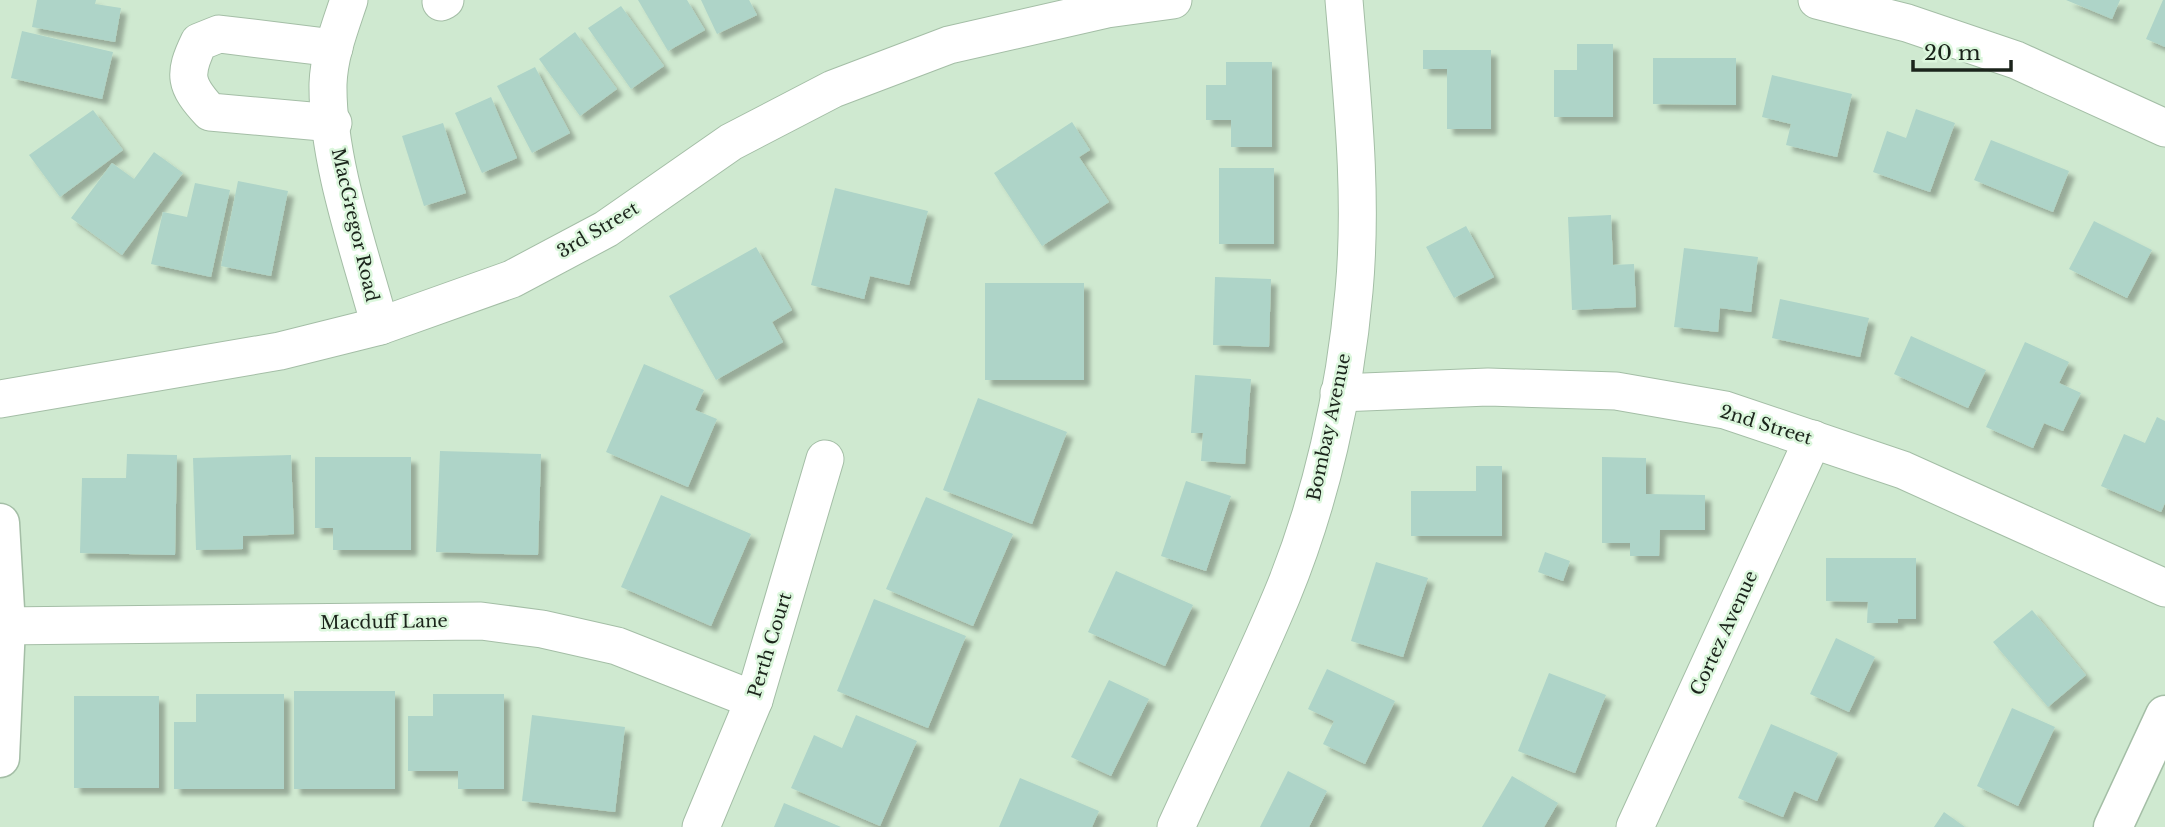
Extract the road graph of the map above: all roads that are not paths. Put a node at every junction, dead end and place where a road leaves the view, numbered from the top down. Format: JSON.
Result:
{"nodes":[{"id":1,"x":349,"y":0,"type":"edge"},
{"id":2,"x":1173,"y":0,"type":"edge"},
{"id":3,"x":1345,"y":0,"type":"edge"},
{"id":4,"x":1817,"y":0,"type":"edge"},
{"id":5,"x":334,"y":48,"type":"junction"},
{"id":6,"x":333,"y":123,"type":"junction"},
{"id":7,"x":2165,"y":128,"type":"edge"},
{"id":8,"x":380,"y":326,"type":"junction"},
{"id":9,"x":1339,"y":393,"type":"junction"},
{"id":10,"x":0,"y":399,"type":"edge"},
{"id":11,"x":1813,"y":439,"type":"junction"},
{"id":12,"x":825,"y":458,"type":"dead end"},
{"id":13,"x":0,"y":523,"type":"edge"},
{"id":14,"x":2165,"y":588,"type":"edge"},
{"id":15,"x":3,"y":626,"type":"edge"},
{"id":16,"x":754,"y":700,"type":"junction"},
{"id":17,"x":2165,"y":715,"type":"edge"},
{"id":18,"x":0,"y":758,"type":"edge"},
{"id":19,"x":701,"y":827,"type":"edge"},
{"id":20,"x":1176,"y":827,"type":"edge"},
{"id":21,"x":1635,"y":827,"type":"edge"},
{"id":22,"x":2113,"y":827,"type":"edge"}],
"edges":[{"from":1,"to":5,"type":"street","name":"MacGregor Road"},
{"from":2,"to":8,"type":"street","name":"3rd Street"},
{"from":3,"to":9,"type":"street","name":"Bombay Avenue"},
{"from":4,"to":7,"type":"street"},
{"from":5,"to":6,"type":"street","name":"MacGregor Road"},
{"from":5,"to":6,"type":"street"},
{"from":6,"to":8,"type":"street","name":"MacGregor Road"},
{"from":8,"to":10,"type":"street","name":"3rd Street"},
{"from":9,"to":11,"type":"street","name":"2nd Street"},
{"from":9,"to":20,"type":"street","name":"Bombay Avenue"},
{"from":11,"to":14,"type":"street","name":"2nd Street"},
{"from":11,"to":21,"type":"street","name":"Cortez Avenue"},
{"from":12,"to":16,"type":"street","name":"Perth Court"},
{"from":13,"to":15,"type":"street"},
{"from":15,"to":16,"type":"street","name":"Macduff Lane"},
{"from":15,"to":18,"type":"street"},
{"from":16,"to":19,"type":"street","name":"Perth Court"},
{"from":17,"to":22,"type":"street"}]}
